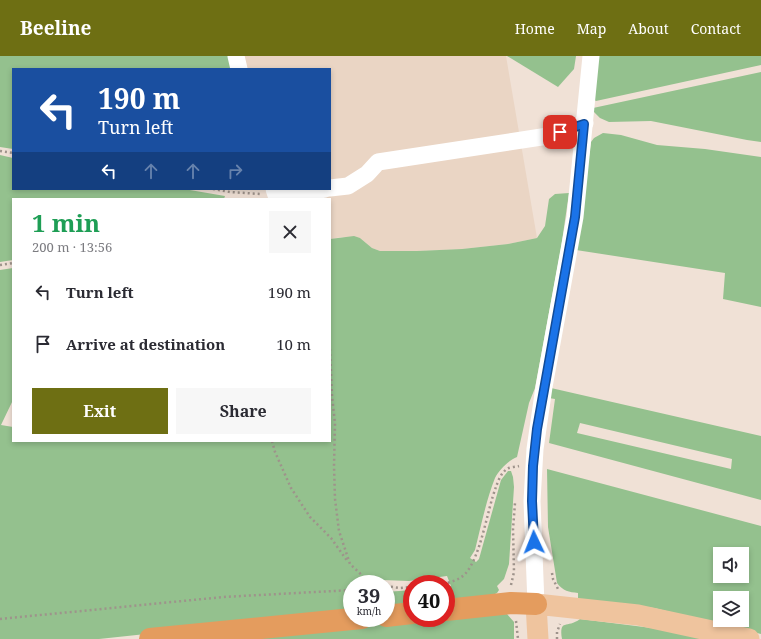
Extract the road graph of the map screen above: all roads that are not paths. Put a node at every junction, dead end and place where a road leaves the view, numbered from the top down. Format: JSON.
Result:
{"nodes":[{"id":1,"x":236,"y":56,"type":"edge"},
{"id":2,"x":592,"y":56,"type":"edge"},
{"id":3,"x":239,"y":68,"type":"edge"},
{"id":4,"x":584,"y":124,"type":"junction"},
{"id":5,"x":331,"y":188,"type":"edge"},
{"id":6,"x":319,"y":190,"type":"edge"},
{"id":7,"x":275,"y":192,"type":"edge"},
{"id":8,"x":536,"y":604,"type":"junction"},
{"id":9,"x":455,"y":609,"type":"edge"},
{"id":10,"x":343,"y":620,"type":"edge"},
{"id":11,"x":531,"y":633,"type":"edge"},
{"id":12,"x":150,"y":639,"type":"edge"},
{"id":13,"x":749,"y":639,"type":"edge"}],
"edges":[{"from":1,"to":3,"type":"street"},
{"from":2,"to":4,"type":"street"},
{"from":4,"to":5,"type":"street"},
{"from":4,"to":8,"type":"street"},
{"from":6,"to":7,"type":"street"},
{"from":8,"to":9,"type":"highway"},
{"from":8,"to":11,"type":"main road"},
{"from":8,"to":13,"type":"main road"},
{"from":10,"to":12,"type":"highway"}]}
